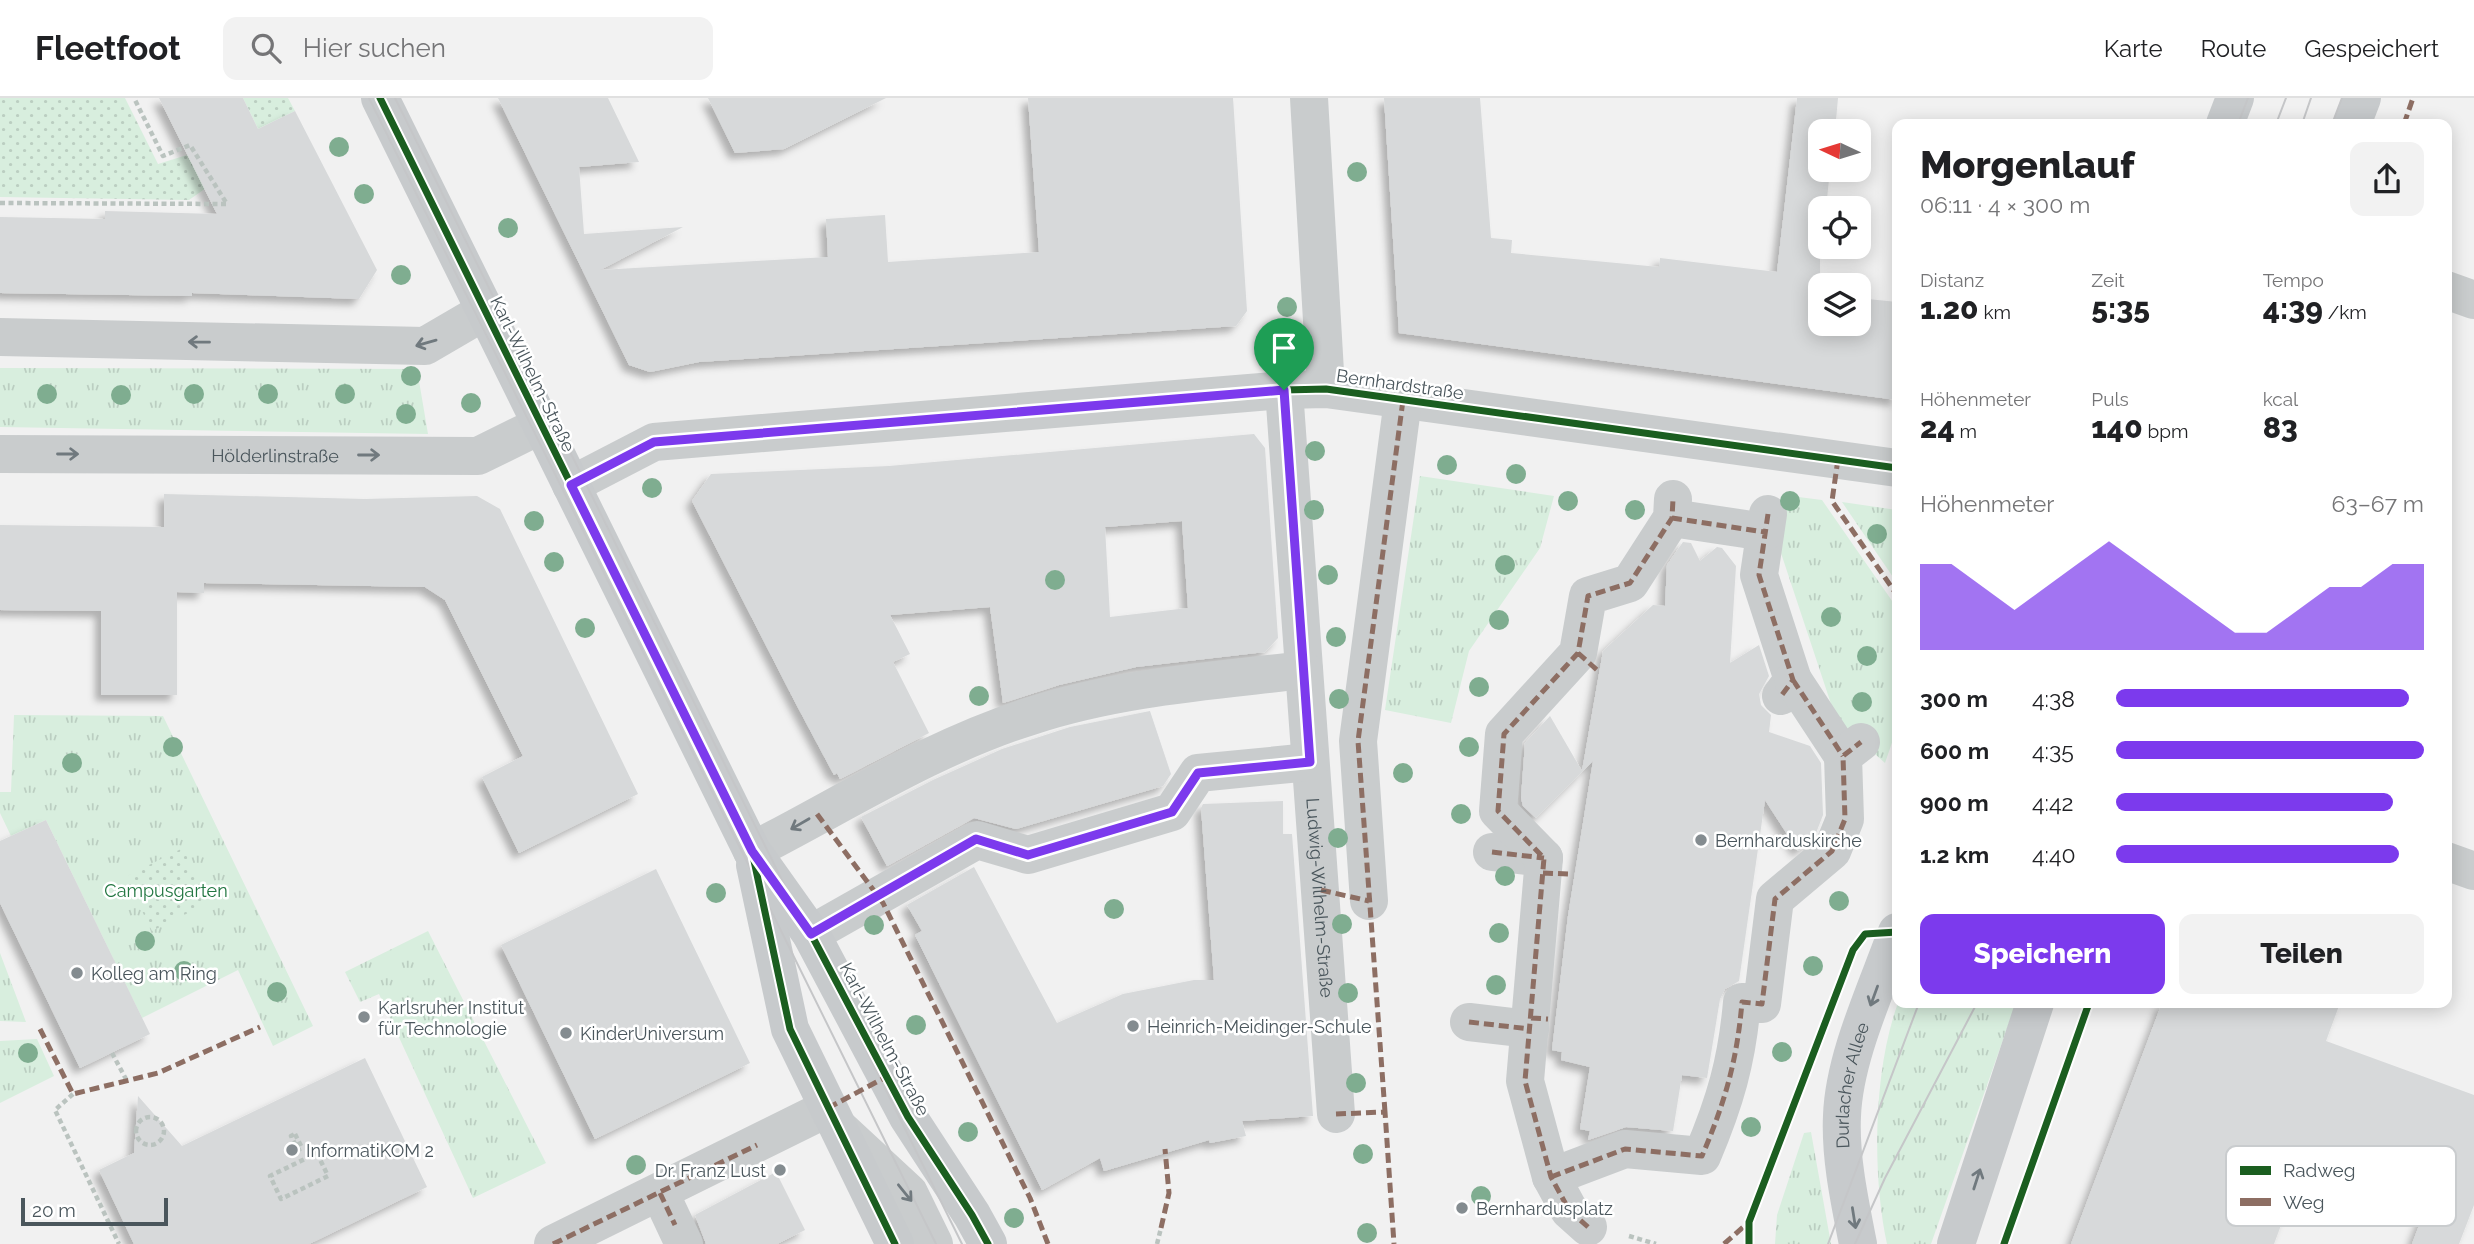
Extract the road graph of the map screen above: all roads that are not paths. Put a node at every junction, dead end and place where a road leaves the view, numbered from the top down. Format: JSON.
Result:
{"nodes":[{"id":1,"x":380,"y":98,"type":"edge"},
{"id":2,"x":1309,"y":98,"type":"edge"},
{"id":3,"x":2235,"y":98,"type":"edge"},
{"id":4,"x":2362,"y":98,"type":"edge"},
{"id":5,"x":2227,"y":119,"type":"edge"},
{"id":6,"x":2354,"y":119,"type":"edge"},
{"id":7,"x":2452,"y":292,"type":"edge"},
{"id":8,"x":2474,"y":300,"type":"edge"},
{"id":9,"x":485,"y":311,"type":"junction"},
{"id":10,"x":0,"y":337,"type":"edge"},
{"id":11,"x":1326,"y":389,"type":"junction"},
{"id":12,"x":1284,"y":390,"type":"junction"},
{"id":13,"x":1404,"y":400,"type":"junction"},
{"id":14,"x":541,"y":425,"type":"junction"},
{"id":15,"x":0,"y":454,"type":"edge"},
{"id":16,"x":1892,"y":467,"type":"edge"},
{"id":17,"x":571,"y":485,"type":"junction"},
{"id":18,"x":1304,"y":670,"type":"junction"},
{"id":19,"x":1310,"y":762,"type":"junction"},
{"id":20,"x":752,"y":851,"type":"junction"},
{"id":21,"x":1493,"y":852,"type":"dead end"},
{"id":22,"x":2452,"y":863,"type":"edge"},
{"id":23,"x":1552,"y":868,"type":"junction"},
{"id":24,"x":2474,"y":871,"type":"edge"},
{"id":25,"x":1369,"y":901,"type":"dead end"},
{"id":26,"x":811,"y":934,"type":"junction"},
{"id":27,"x":1892,"y":946,"type":"edge"},
{"id":28,"x":2033,"y":1008,"type":"edge"},
{"id":29,"x":1536,"y":1022,"type":"junction"},
{"id":30,"x":1469,"y":1023,"type":"dead end"},
{"id":31,"x":1336,"y":1115,"type":"dead end"},
{"id":32,"x":834,"y":1118,"type":"junction"},
{"id":33,"x":1551,"y":1177,"type":"junction"},
{"id":34,"x":673,"y":1221,"type":"edge"},
{"id":35,"x":1588,"y":1227,"type":"dead end"},
{"id":36,"x":553,"y":1244,"type":"edge"},
{"id":37,"x":895,"y":1244,"type":"edge"},
{"id":38,"x":934,"y":1244,"type":"edge"},
{"id":39,"x":988,"y":1244,"type":"edge"},
{"id":40,"x":1858,"y":1244,"type":"edge"},
{"id":41,"x":1956,"y":1244,"type":"edge"}],
"edges":[{"from":1,"to":9,"type":"main road","name":"Karl-Wilhelm-Straße"},
{"from":2,"to":11,"type":"street"},
{"from":3,"to":5,"type":"main road"},
{"from":4,"to":6,"type":"main road"},
{"from":7,"to":8,"type":"street"},
{"from":9,"to":10,"type":"street","one_way":true},
{"from":9,"to":14,"type":"main road","name":"Karl-Wilhelm-Straße"},
{"from":11,"to":12,"type":"street","name":"Bernhardstraße"},
{"from":11,"to":13,"type":"street","name":"Bernhardstraße"},
{"from":12,"to":17,"type":"street","name":"Bernhardstraße"},
{"from":12,"to":18,"type":"street","name":"Ludwig-Wilhelm-Straße"},
{"from":13,"to":16,"type":"street","name":"Bernhardstraße"},
{"from":13,"to":25,"type":"street"},
{"from":15,"to":14,"type":"street","name":"Hölderlinstraße","one_way":true},
{"from":14,"to":17,"type":"main road","name":"Karl-Wilhelm-Straße"},
{"from":17,"to":20,"type":"main road","name":"Karl-Wilhelm-Straße"},
{"from":18,"to":19,"type":"street","name":"Ludwig-Wilhelm-Straße"},
{"from":18,"to":20,"type":"street","one_way":true},
{"from":19,"to":26,"type":"street"},
{"from":19,"to":31,"type":"street","name":"Ludwig-Wilhelm-Straße"},
{"from":20,"to":26,"type":"main road","name":"Karl-Wilhelm-Straße"},
{"from":20,"to":32,"type":"main road","name":"Karl-Wilhelm-Straße"},
{"from":21,"to":23,"type":"street"},
{"from":22,"to":24,"type":"street"},
{"from":23,"to":29,"type":"street"},
{"from":23,"to":33,"type":"street"},
{"from":26,"to":39,"type":"main road","name":"Karl-Wilhelm-Straße"},
{"from":27,"to":40,"type":"main road","name":"Durlacher Allee","one_way":true},
{"from":41,"to":28,"type":"main road","one_way":true},
{"from":29,"to":30,"type":"street"},
{"from":29,"to":33,"type":"street"},
{"from":32,"to":34,"type":"street"},
{"from":32,"to":37,"type":"main road","name":"Karl-Wilhelm-Straße"},
{"from":32,"to":38,"type":"street","one_way":true},
{"from":33,"to":35,"type":"street"},
{"from":34,"to":36,"type":"street"}]}
